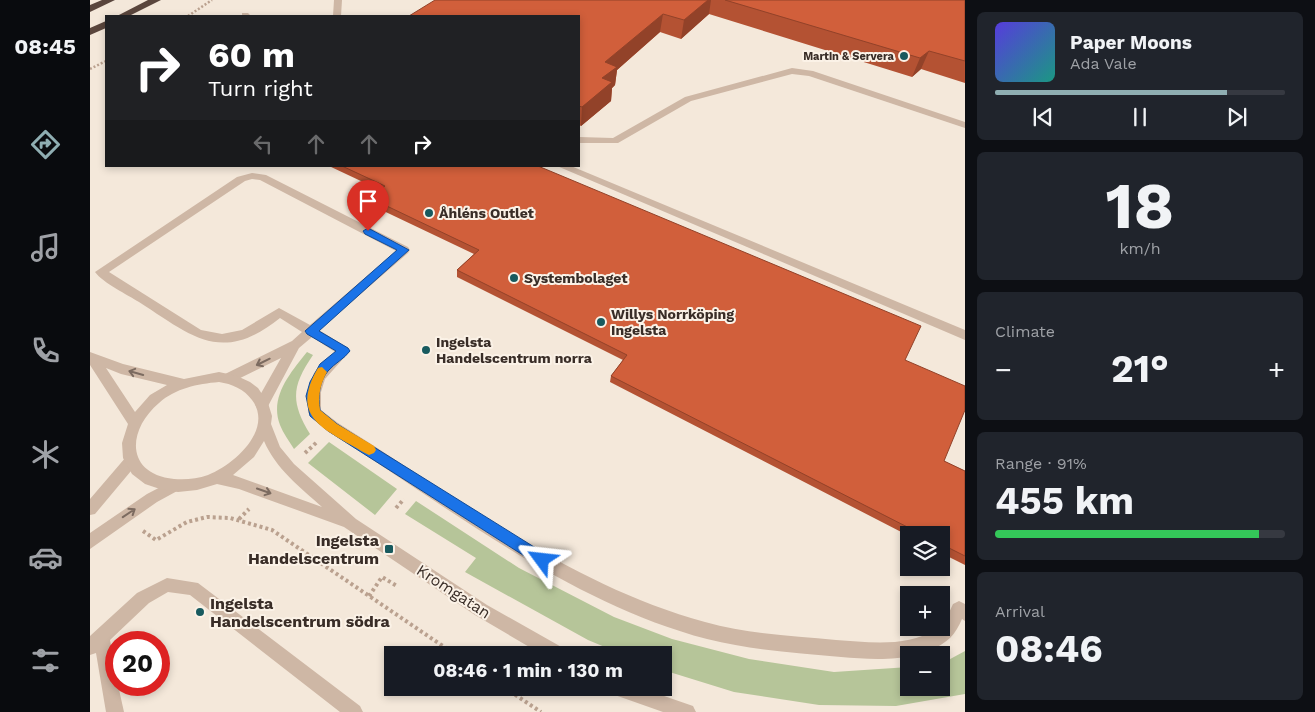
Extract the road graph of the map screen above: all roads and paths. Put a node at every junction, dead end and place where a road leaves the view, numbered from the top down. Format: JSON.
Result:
{"nodes":[{"id":1,"x":110,"y":0,"type":"edge"},
{"id":2,"x":156,"y":0,"type":"edge"},
{"id":3,"x":212,"y":0,"type":"edge"},
{"id":4,"x":338,"y":0,"type":"edge"},
{"id":5,"x":90,"y":9,"type":"edge"},
{"id":6,"x":124,"y":15,"type":"edge"},
{"id":7,"x":190,"y":15,"type":"edge"},
{"id":8,"x":338,"y":15,"type":"edge"},
{"id":9,"x":105,"y":24,"type":"edge"},
{"id":10,"x":90,"y":32,"type":"edge"},
{"id":11,"x":105,"y":62,"type":"edge"},
{"id":12,"x":90,"y":69,"type":"edge"},
{"id":13,"x":965,"y":125,"type":"edge"},
{"id":14,"x":580,"y":140,"type":"edge"},
{"id":15,"x":564,"y":167,"type":"edge"},
{"id":16,"x":311,"y":331,"type":"junction"},
{"id":17,"x":965,"y":335,"type":"edge"},
{"id":18,"x":296,"y":344,"type":"junction"},
{"id":19,"x":91,"y":358,"type":"edge"},
{"id":20,"x":230,"y":378,"type":"junction"},
{"id":21,"x":182,"y":383,"type":"junction"},
{"id":22,"x":262,"y":404,"type":"junction"},
{"id":23,"x":134,"y":422,"type":"junction"},
{"id":24,"x":264,"y":424,"type":"junction"},
{"id":25,"x":131,"y":461,"type":"junction"},
{"id":26,"x":217,"y":478,"type":"junction"},
{"id":27,"x":174,"y":486,"type":"junction"},
{"id":28,"x":90,"y":510,"type":"edge"},
{"id":29,"x":124,"y":517,"type":"junction"},
{"id":30,"x":351,"y":524,"type":"junction"},
{"id":31,"x":90,"y":542,"type":"edge"},
{"id":32,"x":397,"y":586,"type":"dead end"},
{"id":33,"x":369,"y":596,"type":"junction"},
{"id":34,"x":965,"y":613,"type":"edge"},
{"id":35,"x":95,"y":642,"type":"edge"},
{"id":36,"x":443,"y":646,"type":"edge"},
{"id":37,"x":543,"y":646,"type":"edge"},
{"id":38,"x":517,"y":696,"type":"edge"},
{"id":39,"x":641,"y":696,"type":"edge"},
{"id":40,"x":115,"y":712,"type":"edge"},
{"id":41,"x":354,"y":712,"type":"edge"},
{"id":42,"x":541,"y":712,"type":"edge"},
{"id":43,"x":686,"y":712,"type":"edge"}],
"edges":[{"from":1,"to":5,"type":"highway"},
{"from":2,"to":6,"type":"highway"},
{"from":3,"to":7,"type":"path"},
{"from":4,"to":8,"type":"street"},
{"from":9,"to":10,"type":"highway"},
{"from":11,"to":12,"type":"path"},
{"from":13,"to":14,"type":"street"},
{"from":15,"to":17,"type":"street"},
{"from":16,"to":16,"type":"street"},
{"from":16,"to":18,"type":"street"},
{"from":16,"to":34,"type":"street"},
{"from":18,"to":20,"type":"street","one_way":true},
{"from":18,"to":22,"type":"street"},
{"from":21,"to":19,"type":"street","one_way":true},
{"from":19,"to":23,"type":"street"},
{"from":20,"to":21,"type":"street"},
{"from":20,"to":22,"type":"street"},
{"from":21,"to":23,"type":"street"},
{"from":22,"to":24,"type":"street"},
{"from":23,"to":25,"type":"street"},
{"from":24,"to":26,"type":"street"},
{"from":24,"to":30,"type":"street","name":"Kromgatan"},
{"from":25,"to":27,"type":"street"},
{"from":25,"to":28,"type":"street"},
{"from":26,"to":27,"type":"street"},
{"from":26,"to":30,"type":"street","name":"Kromgatan","one_way":true},
{"from":29,"to":27,"type":"street","one_way":true},
{"from":29,"to":31,"type":"street"},
{"from":29,"to":33,"type":"path"},
{"from":30,"to":37,"type":"street","name":"Kromgatan"},
{"from":32,"to":33,"type":"path"},
{"from":33,"to":36,"type":"path"},
{"from":35,"to":40,"type":"street"},
{"from":35,"to":41,"type":"street"},
{"from":38,"to":42,"type":"path"},
{"from":39,"to":43,"type":"street"}]}
